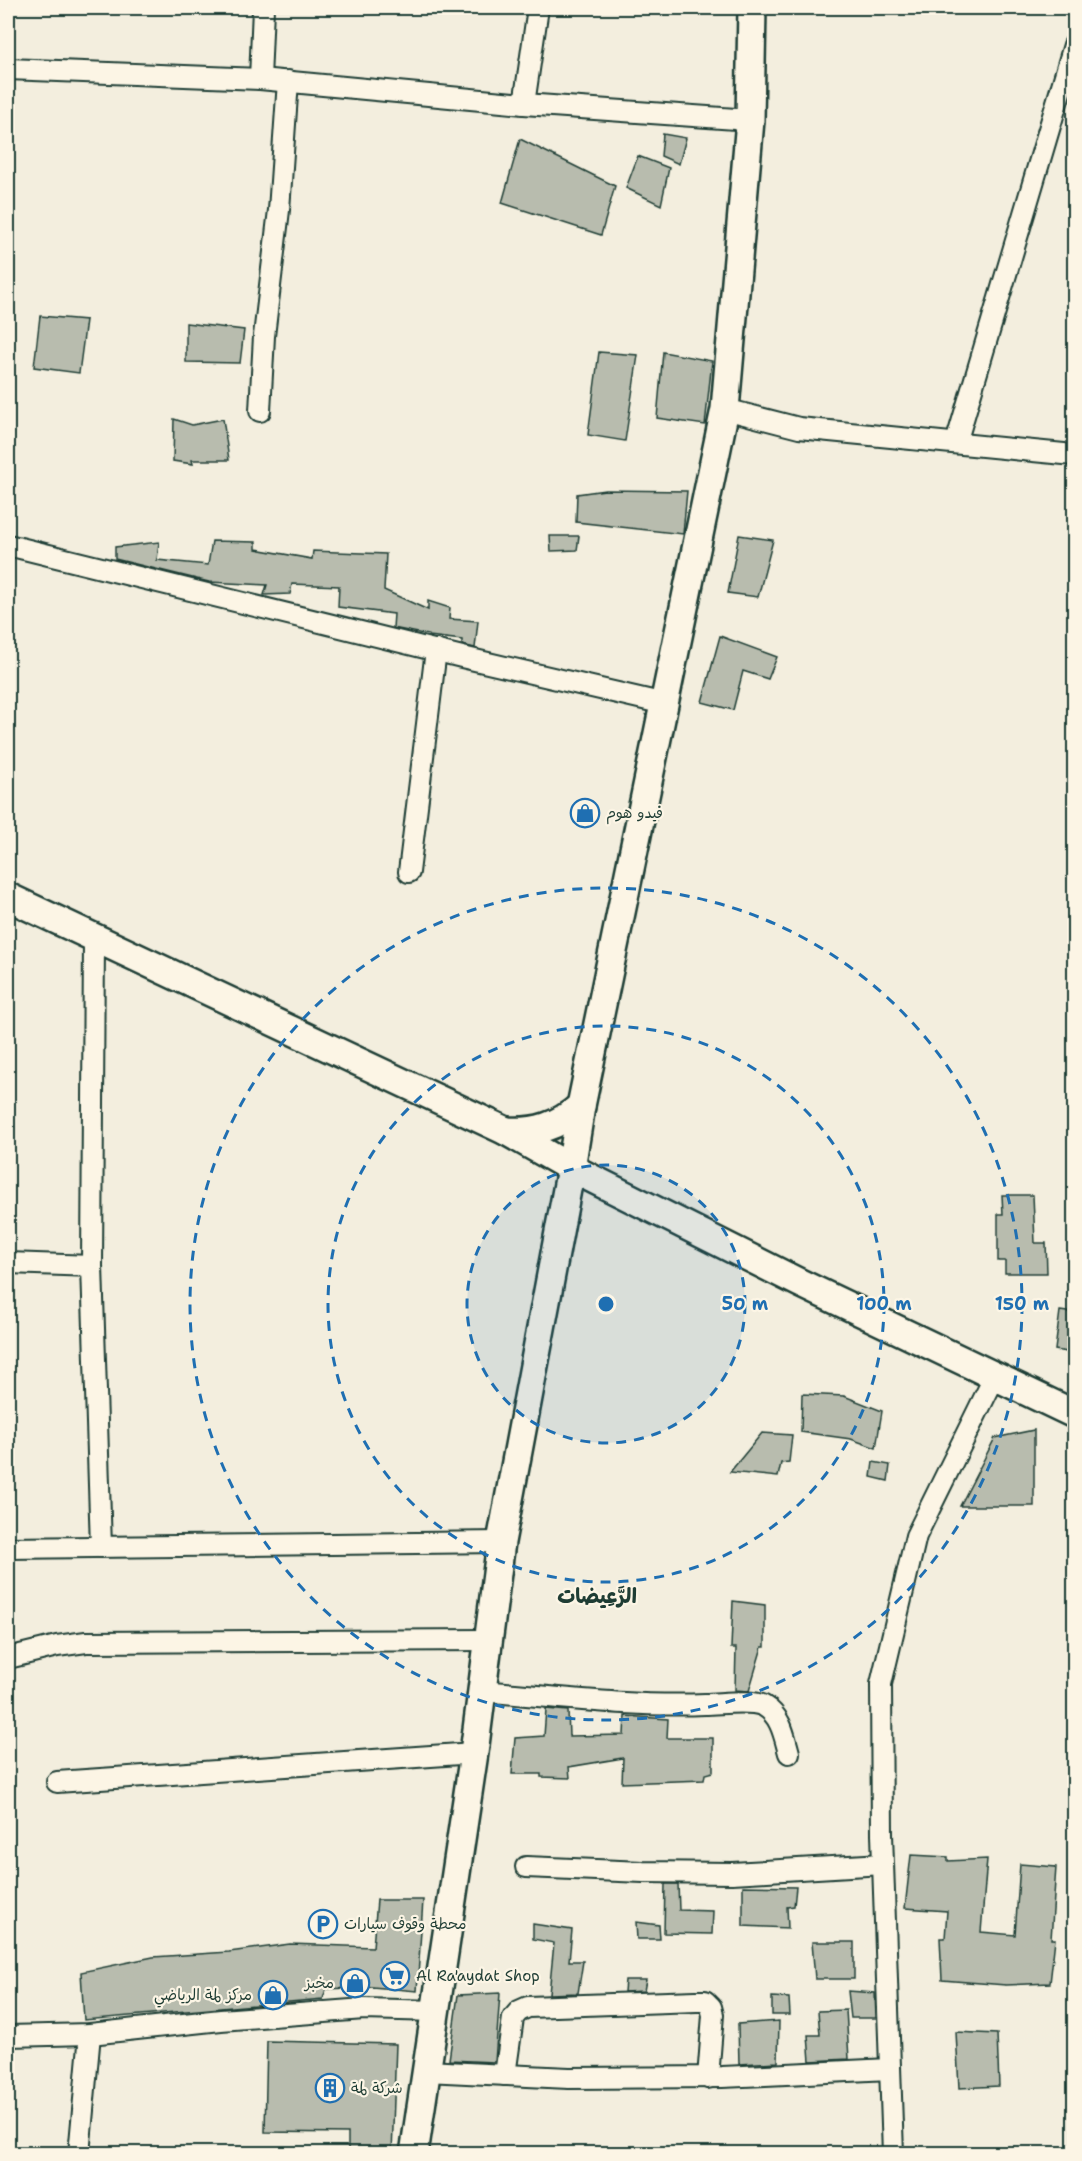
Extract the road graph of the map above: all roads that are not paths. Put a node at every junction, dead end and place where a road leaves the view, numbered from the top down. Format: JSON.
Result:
{"nodes":[{"id":1,"x":263,"y":8,"type":"edge"},
{"id":2,"x":538,"y":8,"type":"edge"},
{"id":3,"x":752,"y":8,"type":"edge"},
{"id":4,"x":1074,"y":45,"type":"edge"},
{"id":5,"x":8,"y":69,"type":"edge"},
{"id":6,"x":260,"y":79,"type":"junction"},
{"id":7,"x":288,"y":81,"type":"junction"},
{"id":8,"x":524,"y":104,"type":"junction"},
{"id":9,"x":750,"y":120,"type":"junction"},
{"id":10,"x":725,"y":409,"type":"junction"},
{"id":11,"x":260,"y":411,"type":"dead end"},
{"id":12,"x":956,"y":443,"type":"junction"},
{"id":13,"x":1074,"y":455,"type":"edge"},
{"id":14,"x":8,"y":545,"type":"edge"},
{"id":15,"x":436,"y":650,"type":"junction"},
{"id":16,"x":665,"y":704,"type":"junction"},
{"id":17,"x":408,"y":872,"type":"dead end"},
{"id":18,"x":8,"y":897,"type":"edge"},
{"id":19,"x":94,"y":940,"type":"junction"},
{"id":20,"x":581,"y":1106,"type":"junction"},
{"id":21,"x":506,"y":1131,"type":"junction"},
{"id":22,"x":571,"y":1168,"type":"junction"},
{"id":23,"x":8,"y":1263,"type":"edge"},
{"id":24,"x":92,"y":1266,"type":"junction"},
{"id":25,"x":995,"y":1376,"type":"junction"},
{"id":26,"x":1074,"y":1414,"type":"edge"},
{"id":27,"x":501,"y":1542,"type":"junction"},
{"id":28,"x":101,"y":1547,"type":"junction"},
{"id":29,"x":8,"y":1548,"type":"edge"},
{"id":30,"x":488,"y":1640,"type":"junction"},
{"id":31,"x":8,"y":1658,"type":"edge"},
{"id":32,"x":481,"y":1691,"type":"junction"},
{"id":33,"x":474,"y":1753,"type":"junction"},
{"id":34,"x":789,"y":1753,"type":"dead end"},
{"id":35,"x":57,"y":1782,"type":"dead end"},
{"id":36,"x":883,"y":1864,"type":"junction"},
{"id":37,"x":526,"y":1867,"type":"dead end"},
{"id":38,"x":436,"y":2011,"type":"junction"},
{"id":39,"x":90,"y":2034,"type":"junction"},
{"id":40,"x":8,"y":2036,"type":"edge"},
{"id":41,"x":890,"y":2070,"type":"junction"},
{"id":42,"x":426,"y":2071,"type":"junction"},
{"id":43,"x":505,"y":2074,"type":"junction"},
{"id":44,"x":708,"y":2078,"type":"junction"},
{"id":45,"x":79,"y":2154,"type":"edge"},
{"id":46,"x":414,"y":2154,"type":"edge"},
{"id":47,"x":893,"y":2154,"type":"edge"}],
"edges":[{"from":1,"to":6,"type":"street"},
{"from":2,"to":8,"type":"street"},
{"from":3,"to":9,"type":"street"},
{"from":4,"to":12,"type":"street"},
{"from":5,"to":6,"type":"street"},
{"from":6,"to":7,"type":"street"},
{"from":7,"to":8,"type":"street"},
{"from":7,"to":11,"type":"street"},
{"from":8,"to":9,"type":"street"},
{"from":9,"to":10,"type":"street"},
{"from":10,"to":12,"type":"street"},
{"from":10,"to":16,"type":"street"},
{"from":12,"to":13,"type":"street"},
{"from":14,"to":15,"type":"street"},
{"from":15,"to":16,"type":"street"},
{"from":15,"to":17,"type":"street"},
{"from":16,"to":20,"type":"street"},
{"from":18,"to":19,"type":"street"},
{"from":19,"to":21,"type":"street"},
{"from":19,"to":24,"type":"street"},
{"from":20,"to":21,"type":"street"},
{"from":20,"to":22,"type":"street"},
{"from":21,"to":22,"type":"street"},
{"from":22,"to":25,"type":"street"},
{"from":22,"to":27,"type":"street"},
{"from":23,"to":24,"type":"street"},
{"from":24,"to":28,"type":"street"},
{"from":25,"to":26,"type":"street"},
{"from":25,"to":36,"type":"street"},
{"from":27,"to":28,"type":"street"},
{"from":27,"to":30,"type":"street"},
{"from":28,"to":29,"type":"street"},
{"from":30,"to":31,"type":"street"},
{"from":30,"to":32,"type":"street"},
{"from":32,"to":33,"type":"street"},
{"from":32,"to":34,"type":"street"},
{"from":33,"to":35,"type":"street"},
{"from":33,"to":38,"type":"street"},
{"from":36,"to":37,"type":"street"},
{"from":36,"to":41,"type":"street"},
{"from":38,"to":39,"type":"street"},
{"from":38,"to":42,"type":"street"},
{"from":39,"to":40,"type":"street"},
{"from":39,"to":45,"type":"street"},
{"from":41,"to":44,"type":"street"},
{"from":41,"to":47,"type":"street"},
{"from":42,"to":43,"type":"street"},
{"from":42,"to":46,"type":"street"},
{"from":43,"to":44,"type":"street"},
{"from":43,"to":44,"type":"street"}]}
